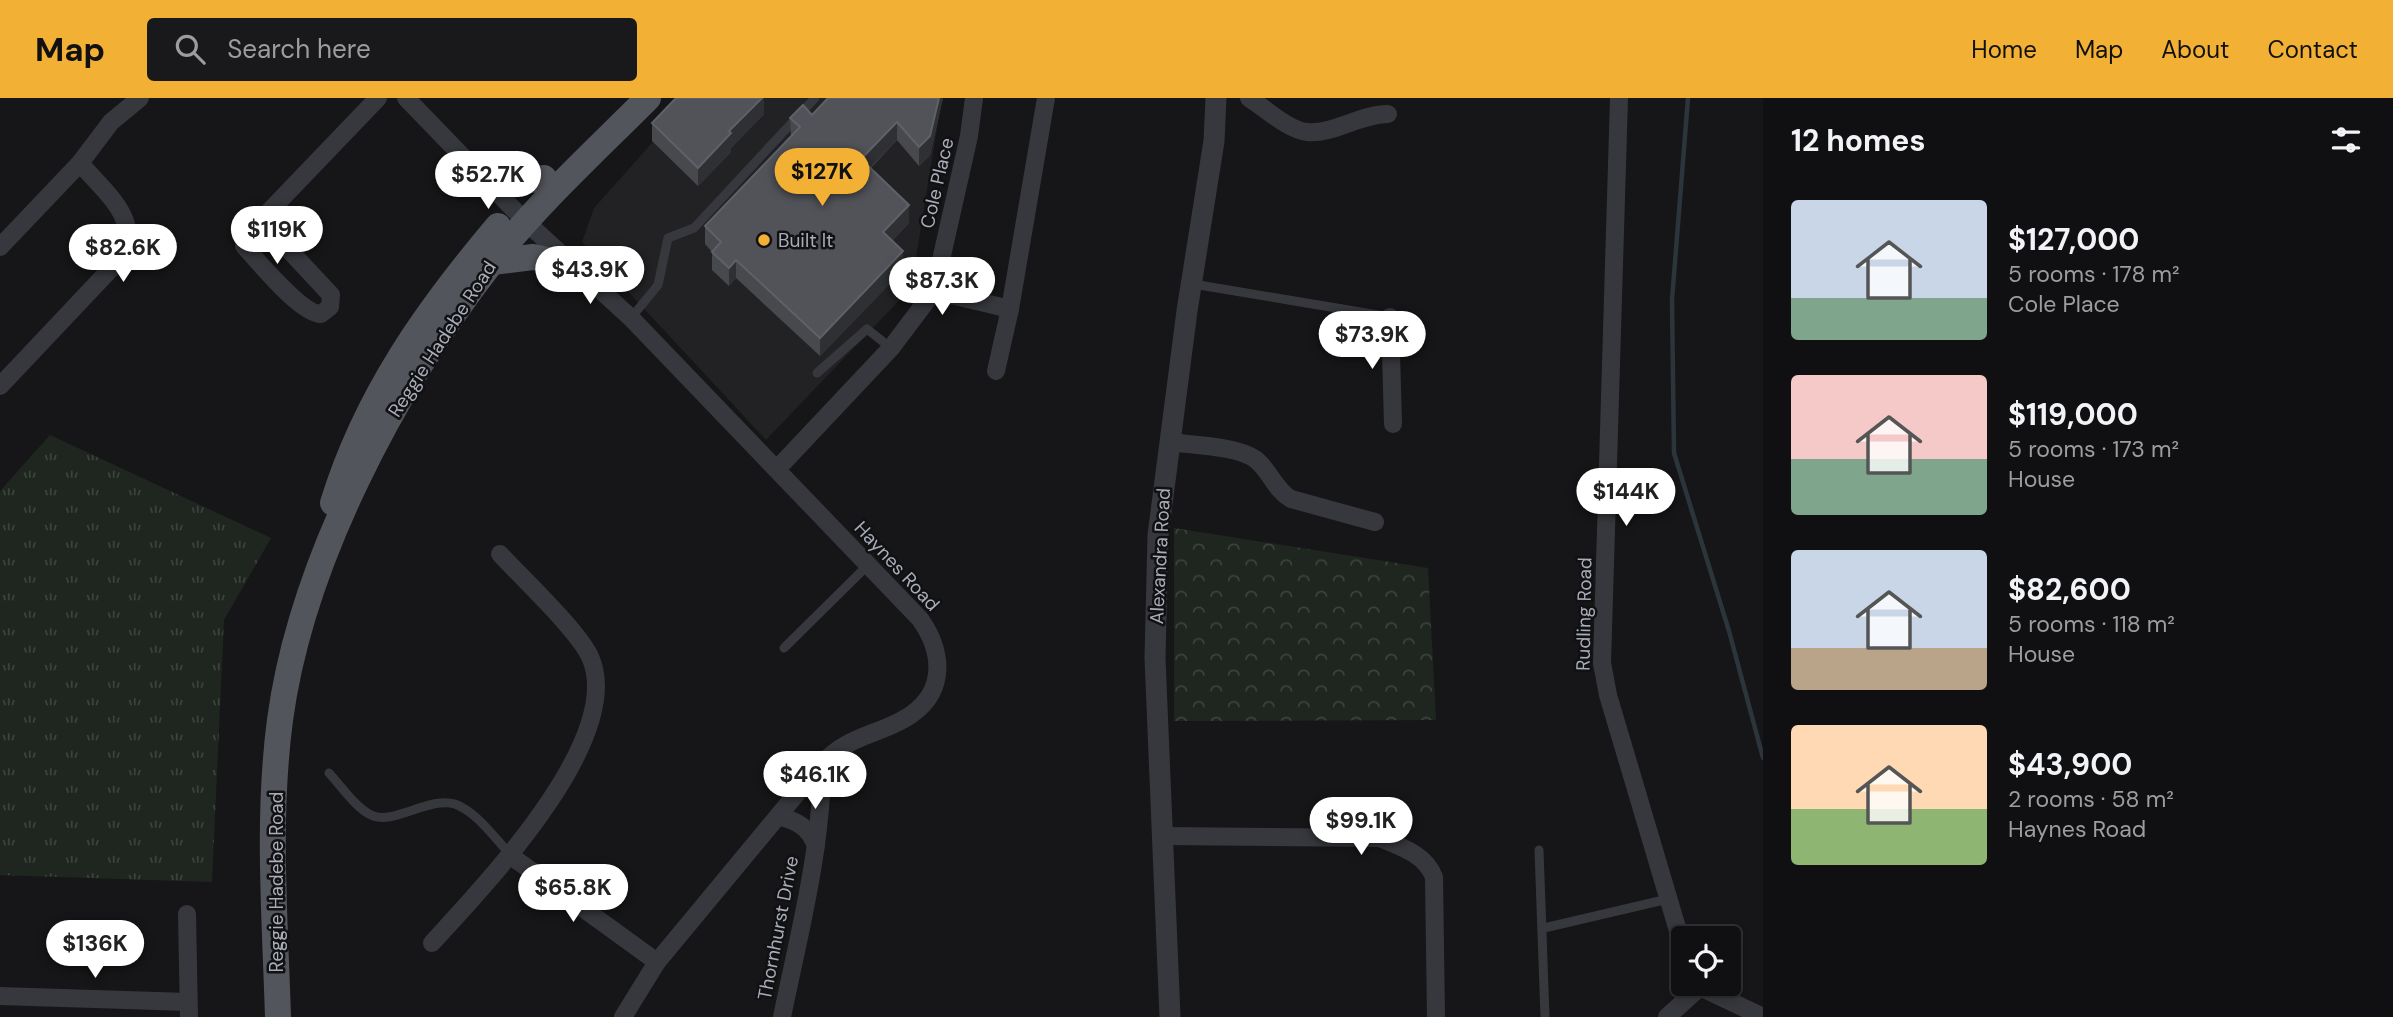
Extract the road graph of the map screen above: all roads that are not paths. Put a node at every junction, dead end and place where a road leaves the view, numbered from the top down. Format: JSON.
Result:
{"nodes":[{"id":1,"x":139,"y":98,"type":"edge"},
{"id":2,"x":378,"y":98,"type":"edge"},
{"id":3,"x":406,"y":98,"type":"edge"},
{"id":4,"x":622,"y":98,"type":"edge"},
{"id":5,"x":648,"y":98,"type":"edge"},
{"id":6,"x":815,"y":98,"type":"edge"},
{"id":7,"x":974,"y":98,"type":"edge"},
{"id":8,"x":1046,"y":98,"type":"edge"},
{"id":9,"x":1216,"y":98,"type":"edge"},
{"id":10,"x":1249,"y":98,"type":"edge"},
{"id":11,"x":1619,"y":98,"type":"edge"},
{"id":12,"x":1388,"y":114,"type":"dead end"},
{"id":13,"x":80,"y":163,"type":"junction"},
{"id":14,"x":477,"y":173,"type":"junction"},
{"id":15,"x":544,"y":178,"type":"junction"},
{"id":16,"x":519,"y":215,"type":"junction"},
{"id":17,"x":261,"y":220,"type":"junction"},
{"id":18,"x":0,"y":247,"type":"edge"},
{"id":19,"x":492,"y":262,"type":"junction"},
{"id":20,"x":576,"y":265,"type":"junction"},
{"id":21,"x":1191,"y":284,"type":"junction"},
{"id":22,"x":934,"y":291,"type":"junction"},
{"id":23,"x":1010,"y":309,"type":"junction"},
{"id":24,"x":1390,"y":317,"type":"joint"},
{"id":25,"x":631,"y":318,"type":"junction"},
{"id":26,"x":891,"y":348,"type":"junction"},
{"id":27,"x":996,"y":371,"type":"dead end"},
{"id":28,"x":817,"y":373,"type":"dead end"},
{"id":29,"x":0,"y":386,"type":"edge"},
{"id":30,"x":1393,"y":424,"type":"dead end"},
{"id":31,"x":1170,"y":442,"type":"junction"},
{"id":32,"x":777,"y":469,"type":"junction"},
{"id":33,"x":1375,"y":522,"type":"dead end"},
{"id":34,"x":326,"y":543,"type":"junction"},
{"id":35,"x":500,"y":554,"type":"dead end"},
{"id":36,"x":868,"y":565,"type":"junction"},
{"id":37,"x":784,"y":648,"type":"dead end"},
{"id":38,"x":822,"y":763,"type":"junction"},
{"id":39,"x":329,"y":773,"type":"dead end"},
{"id":40,"x":778,"y":816,"type":"junction"},
{"id":41,"x":1163,"y":835,"type":"junction"},
{"id":42,"x":816,"y":846,"type":"junction"},
{"id":43,"x":1539,"y":850,"type":"dead end"},
{"id":44,"x":511,"y":856,"type":"junction"},
{"id":45,"x":1668,"y":899,"type":"junction"},
{"id":46,"x":187,"y":914,"type":"dead end"},
{"id":47,"x":1676,"y":926,"type":"edge"},
{"id":48,"x":1544,"y":928,"type":"junction"},
{"id":49,"x":432,"y":943,"type":"dead end"},
{"id":50,"x":657,"y":962,"type":"junction"},
{"id":51,"x":0,"y":996,"type":"edge"},
{"id":52,"x":1688,"y":996,"type":"edge"},
{"id":53,"x":1721,"y":996,"type":"edge"},
{"id":54,"x":188,"y":1009,"type":"edge"},
{"id":55,"x":278,"y":1017,"type":"edge"},
{"id":56,"x":623,"y":1017,"type":"edge"},
{"id":57,"x":782,"y":1017,"type":"edge"},
{"id":58,"x":1170,"y":1017,"type":"edge"},
{"id":59,"x":1436,"y":1017,"type":"edge"},
{"id":60,"x":1545,"y":1017,"type":"edge"},
{"id":61,"x":1667,"y":1017,"type":"edge"},
{"id":62,"x":1763,"y":1017,"type":"edge"}],
"edges":[{"from":1,"to":13,"type":"street"},
{"from":2,"to":17,"type":"street"},
{"from":3,"to":14,"type":"street","name":"Haynes Road"},
{"from":4,"to":15,"type":"main road","name":"Reggie Hadebe Road"},
{"from":5,"to":16,"type":"main road","name":"Reggie Hadebe Road"},
{"from":6,"to":25,"type":"lane"},
{"from":7,"to":22,"type":"street","name":"Cole Place"},
{"from":8,"to":23,"type":"street"},
{"from":9,"to":21,"type":"street","name":"Alexandra Road"},
{"from":10,"to":12,"type":"street"},
{"from":11,"to":45,"type":"street","name":"Rudling Road"},
{"from":13,"to":18,"type":"street"},
{"from":13,"to":29,"type":"street"},
{"from":14,"to":15,"type":"main road"},
{"from":14,"to":16,"type":"street","name":"Haynes Road"},
{"from":15,"to":16,"type":"main road","name":"Reggie Hadebe Road"},
{"from":16,"to":19,"type":"main road","name":"Reggie Hadebe Road"},
{"from":16,"to":20,"type":"street","name":"Haynes Road"},
{"from":16,"to":34,"type":"main road","name":"Reggie Hadebe Road"},
{"from":17,"to":17,"type":"street"},
{"from":19,"to":20,"type":"main road"},
{"from":19,"to":34,"type":"main road","name":"Reggie Hadebe Road"},
{"from":20,"to":25,"type":"street","name":"Haynes Road"},
{"from":21,"to":24,"type":"lane"},
{"from":21,"to":31,"type":"street","name":"Alexandra Road"},
{"from":22,"to":23,"type":"street"},
{"from":22,"to":26,"type":"street","name":"Cole Place"},
{"from":23,"to":27,"type":"street"},
{"from":24,"to":30,"type":"street"},
{"from":25,"to":32,"type":"street","name":"Haynes Road"},
{"from":26,"to":28,"type":"lane"},
{"from":26,"to":32,"type":"street","name":"Cole Place"},
{"from":31,"to":33,"type":"street"},
{"from":31,"to":41,"type":"street","name":"Alexandra Road"},
{"from":32,"to":36,"type":"street","name":"Haynes Road"},
{"from":34,"to":55,"type":"main road","name":"Reggie Hadebe Road"},
{"from":35,"to":44,"type":"street"},
{"from":36,"to":37,"type":"lane"},
{"from":36,"to":38,"type":"street","name":"Haynes Road"},
{"from":38,"to":40,"type":"street","name":"Haynes Road"},
{"from":38,"to":42,"type":"street","name":"Thornhurst Drive"},
{"from":39,"to":44,"type":"lane"},
{"from":40,"to":42,"type":"street"},
{"from":40,"to":50,"type":"street","name":"Haynes Road"},
{"from":41,"to":58,"type":"street","name":"Alexandra Road"},
{"from":41,"to":59,"type":"street"},
{"from":42,"to":57,"type":"street","name":"Thornhurst Drive"},
{"from":43,"to":48,"type":"lane"},
{"from":44,"to":49,"type":"street"},
{"from":44,"to":50,"type":"street"},
{"from":45,"to":47,"type":"street","name":"Rudling Road"},
{"from":45,"to":48,"type":"lane"},
{"from":46,"to":54,"type":"street"},
{"from":48,"to":60,"type":"lane"},
{"from":50,"to":56,"type":"street","name":"Haynes Road"},
{"from":51,"to":54,"type":"street"},
{"from":52,"to":61,"type":"street"},
{"from":53,"to":62,"type":"street"}]}
